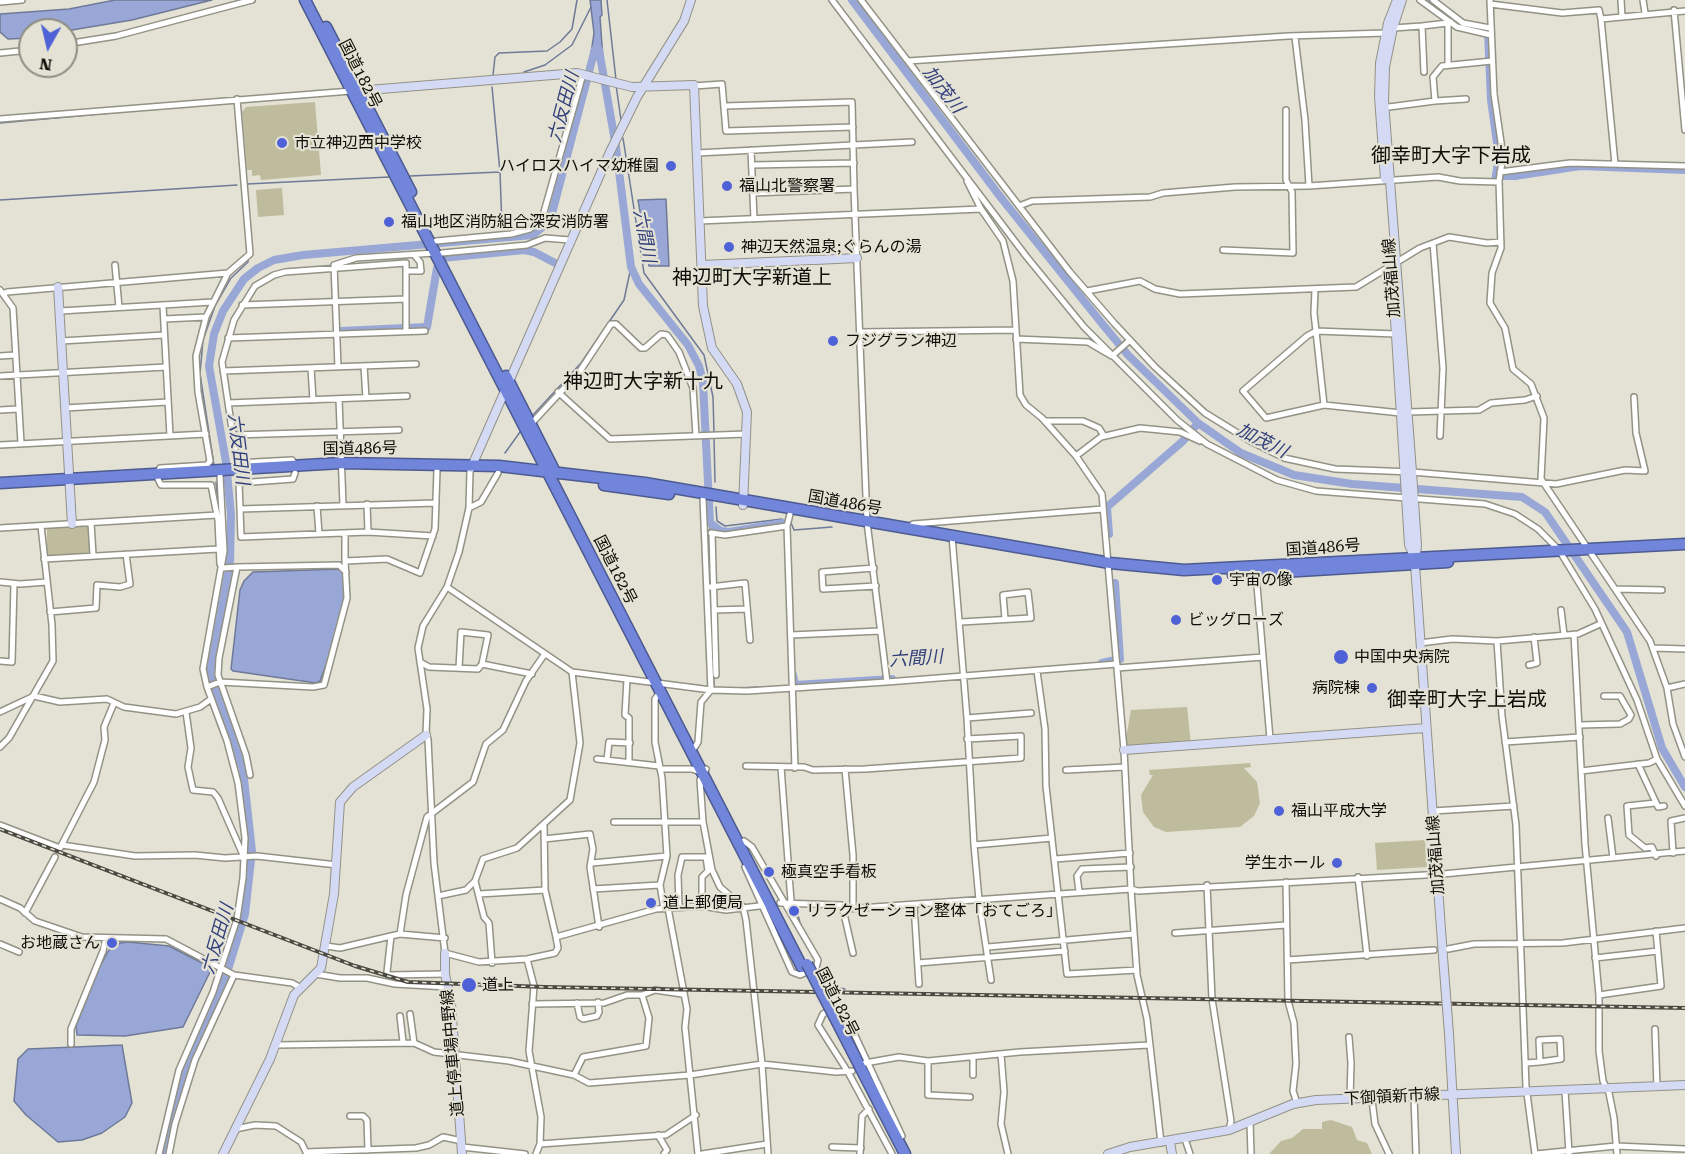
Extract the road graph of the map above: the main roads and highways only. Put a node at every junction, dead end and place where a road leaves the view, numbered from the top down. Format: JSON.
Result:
{"nodes":[{"id":1,"x":305,"y":0,"type":"edge"},
{"id":2,"x":312,"y":0,"type":"edge"},
{"id":3,"x":356,"y":91,"type":"junction"},
{"id":4,"x":507,"y":385,"type":"junction"},
{"id":5,"x":341,"y":467,"type":"junction"},
{"id":6,"x":471,"y":468,"type":"junction"},
{"id":7,"x":552,"y":474,"type":"junction"},
{"id":8,"x":69,"y":482,"type":"junction"},
{"id":9,"x":0,"y":483,"type":"edge"},
{"id":10,"x":0,"y":488,"type":"edge"},
{"id":11,"x":743,"y":502,"type":"junction"},
{"id":12,"x":868,"y":525,"type":"junction"},
{"id":13,"x":952,"y":539,"type":"junction"},
{"id":14,"x":1685,"y":544,"type":"edge"},
{"id":15,"x":1685,"y":549,"type":"edge"},
{"id":16,"x":1590,"y":552,"type":"junction"},
{"id":17,"x":659,"y":685,"type":"junction"},
{"id":18,"x":703,"y":771,"type":"junction"},
{"id":19,"x":830,"y":1015,"type":"junction"},
{"id":20,"x":902,"y":1137,"type":"road end"},
{"id":21,"x":898,"y":1154,"type":"edge"},
{"id":22,"x":905,"y":1154,"type":"edge"}],
"edges":[{"from":1,"to":3,"type":"highway","name":"国道182号"},
{"from":2,"to":3,"type":"highway","name":"国道182号"},
{"from":3,"to":4,"type":"highway","name":"国道182号"},
{"from":4,"to":7,"type":"highway","name":"国道182号"},
{"from":4,"to":7,"type":"highway","name":"国道182号"},
{"from":5,"to":6,"type":"highway","name":"国道486号"},
{"from":5,"to":6,"type":"highway","name":"国道486号"},
{"from":5,"to":8,"type":"highway","name":"国道486号"},
{"from":6,"to":7,"type":"highway","name":"国道486号"},
{"from":6,"to":7,"type":"highway","name":"国道486号"},
{"from":7,"to":11,"type":"highway","name":"国道486号"},
{"from":7,"to":17,"type":"highway","name":"国道182号"},
{"from":8,"to":9,"type":"highway","name":"国道486号"},
{"from":8,"to":10,"type":"highway","name":"国道486号"},
{"from":11,"to":12,"type":"highway","name":"国道486号"},
{"from":11,"to":12,"type":"highway","name":"国道486号"},
{"from":12,"to":13,"type":"highway","name":"国道486号"},
{"from":12,"to":13,"type":"highway","name":"国道486号"},
{"from":13,"to":16,"type":"highway","name":"国道486号"},
{"from":14,"to":16,"type":"highway","name":"国道486号"},
{"from":15,"to":16,"type":"highway","name":"国道486号"},
{"from":17,"to":18,"type":"highway","name":"国道182号"},
{"from":17,"to":18,"type":"highway","name":"国道182号"},
{"from":18,"to":19,"type":"highway","name":"国道182号"},
{"from":19,"to":21,"type":"highway","name":"国道182号"},
{"from":19,"to":22,"type":"highway","name":"国道182号"},
{"from":20,"to":22,"type":"highway"}]}
